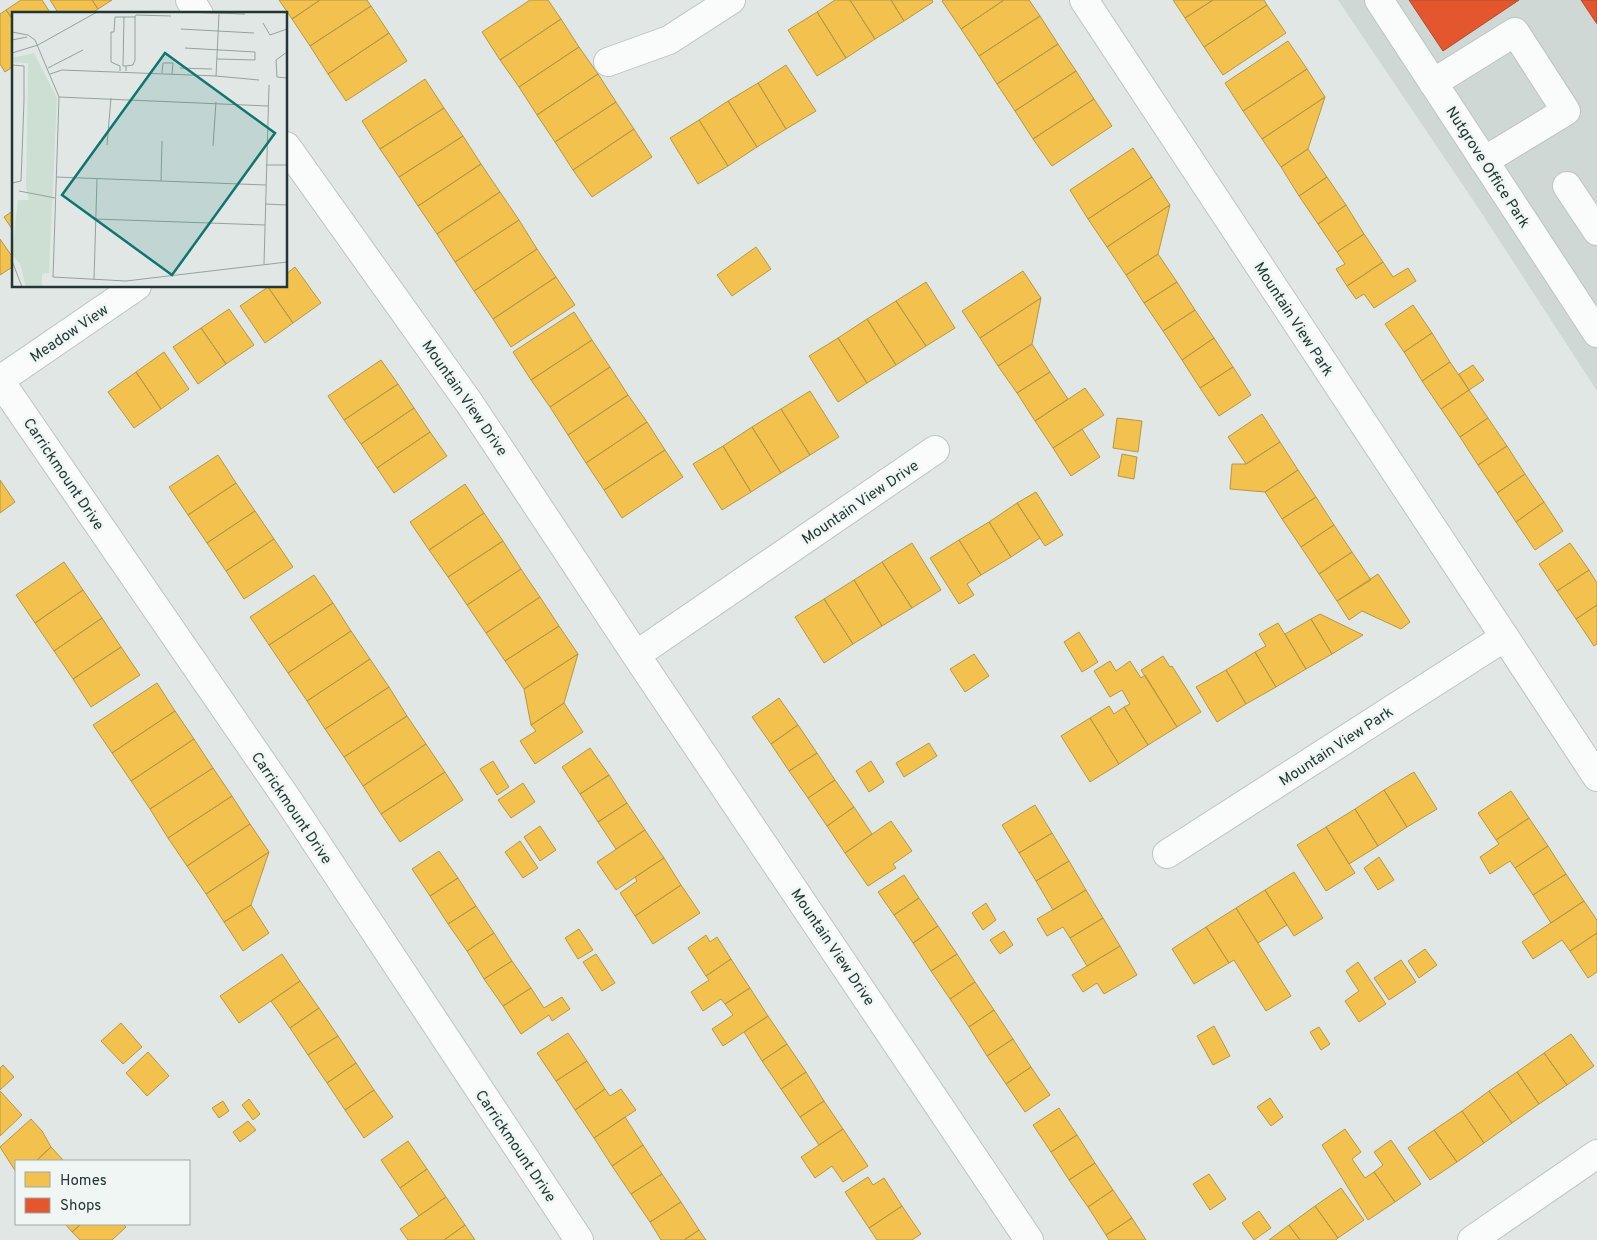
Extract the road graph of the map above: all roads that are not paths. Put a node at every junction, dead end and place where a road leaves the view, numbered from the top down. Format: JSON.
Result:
{"nodes":[{"id":1,"x":190,"y":0,"type":"edge"},
{"id":2,"x":731,"y":0,"type":"edge"},
{"id":3,"x":1084,"y":0,"type":"edge"},
{"id":4,"x":1379,"y":0,"type":"edge"},
{"id":5,"x":198,"y":12,"type":"edge"},
{"id":6,"x":608,"y":62,"type":"dead end"},
{"id":7,"x":1433,"y":84,"type":"junction"},
{"id":8,"x":288,"y":153,"type":"edge"},
{"id":9,"x":1484,"y":161,"type":"junction"},
{"id":10,"x":295,"y":179,"type":"edge"},
{"id":11,"x":1567,"y":186,"type":"dead end"},
{"id":12,"x":1597,"y":231,"type":"edge"},
{"id":13,"x":134,"y":288,"type":"edge"},
{"id":14,"x":1597,"y":333,"type":"edge"},
{"id":15,"x":0,"y":380,"type":"edge"},
{"id":16,"x":935,"y":450,"type":"dead end"},
{"id":17,"x":1505,"y":637,"type":"junction"},
{"id":18,"x":636,"y":655,"type":"junction"},
{"id":19,"x":1597,"y":777,"type":"edge"},
{"id":20,"x":1167,"y":854,"type":"dead end"},
{"id":21,"x":1597,"y":1154,"type":"edge"},
{"id":22,"x":579,"y":1240,"type":"edge"},
{"id":23,"x":1028,"y":1240,"type":"edge"},
{"id":24,"x":1472,"y":1240,"type":"edge"}],
"edges":[{"from":1,"to":5,"type":"street"},
{"from":2,"to":6,"type":"street"},
{"from":3,"to":17,"type":"street","name":"Mountain View Park"},
{"from":4,"to":7,"type":"street","name":"Nutgrove Office Park"},
{"from":7,"to":9,"type":"street","name":"Nutgrove Office Park"},
{"from":7,"to":9,"type":"street"},
{"from":8,"to":10,"type":"street","name":"Mountain View Drive"},
{"from":9,"to":14,"type":"street","name":"Nutgrove Office Park"},
{"from":10,"to":18,"type":"street","name":"Mountain View Drive"},
{"from":11,"to":12,"type":"street"},
{"from":13,"to":15,"type":"street","name":"Meadow View"},
{"from":15,"to":22,"type":"street","name":"Carrickmount Drive"},
{"from":16,"to":18,"type":"street","name":"Mountain View Drive"},
{"from":17,"to":19,"type":"street","name":"Mountain View Park"},
{"from":17,"to":20,"type":"street","name":"Mountain View Park"},
{"from":18,"to":23,"type":"street","name":"Mountain View Drive"},
{"from":21,"to":24,"type":"street"}]}
